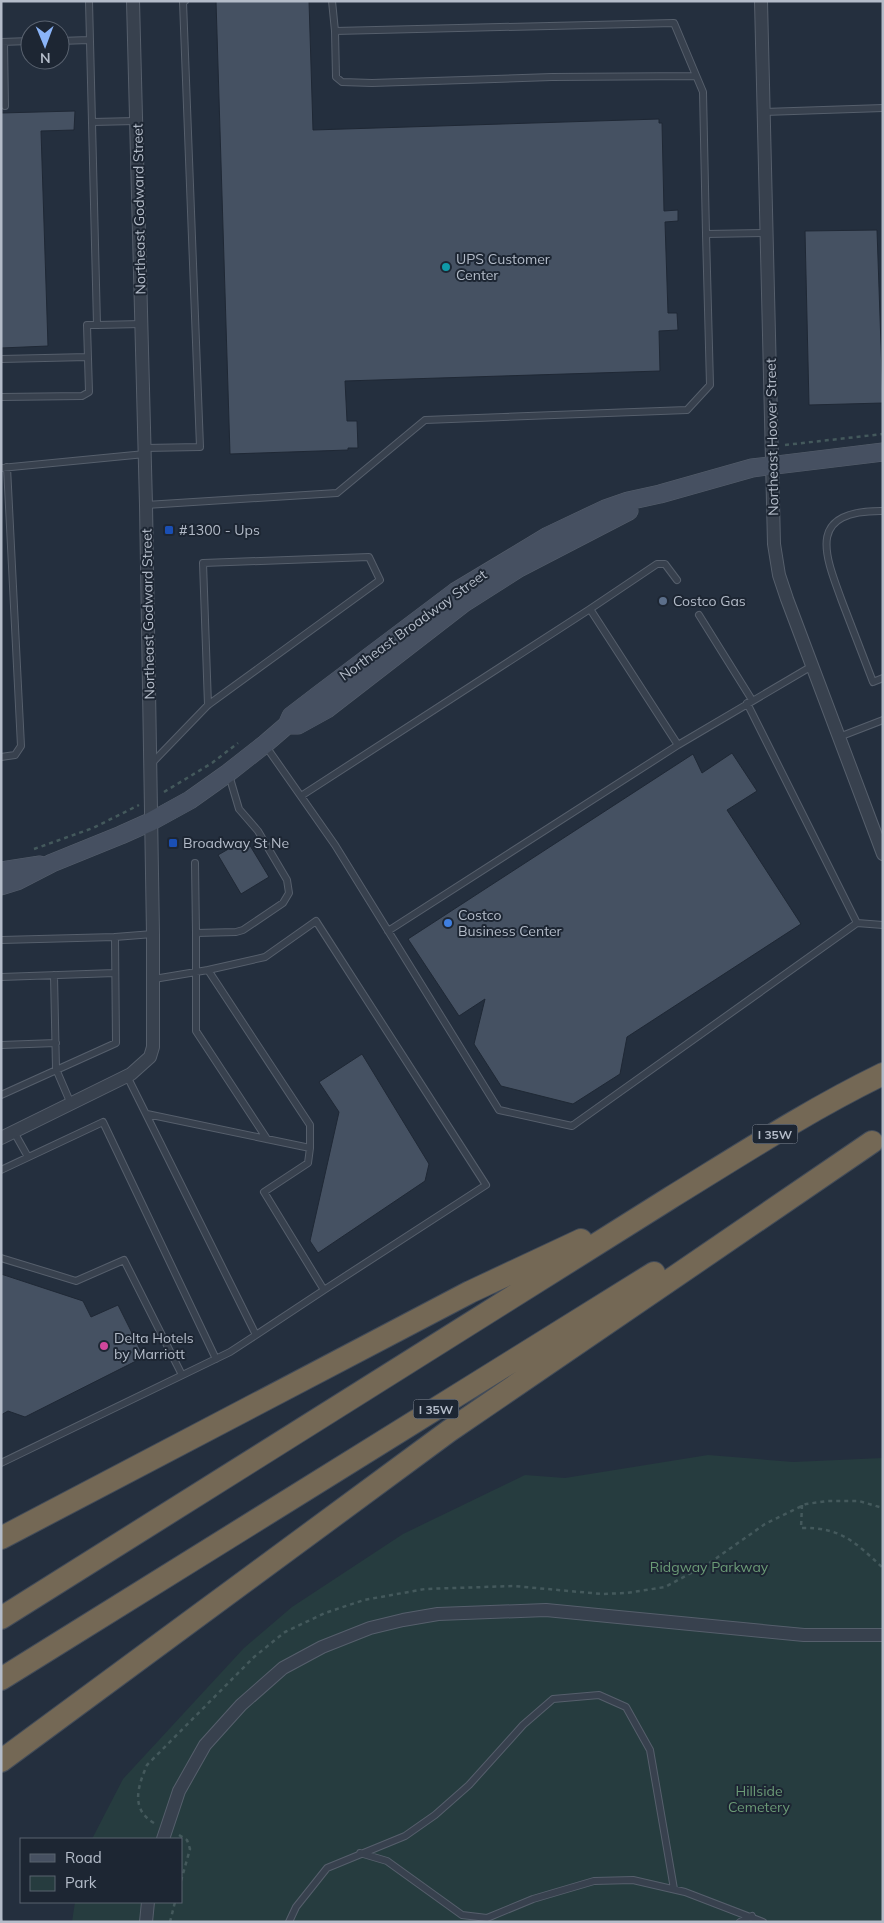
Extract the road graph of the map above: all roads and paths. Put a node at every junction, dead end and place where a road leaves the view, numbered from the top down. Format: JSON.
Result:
{"nodes":[{"id":1,"x":89,"y":1,"type":"edge"},
{"id":2,"x":133,"y":1,"type":"edge"},
{"id":3,"x":185,"y":1,"type":"edge"},
{"id":4,"x":332,"y":1,"type":"edge"},
{"id":5,"x":762,"y":1,"type":"edge"},
{"id":6,"x":335,"y":31,"type":"junction"},
{"id":7,"x":89,"y":40,"type":"junction"},
{"id":8,"x":20,"y":41,"type":"edge"},
{"id":9,"x":70,"y":41,"type":"edge"},
{"id":10,"x":2,"y":42,"type":"edge"},
{"id":11,"x":696,"y":76,"type":"junction"},
{"id":12,"x":5,"y":106,"type":"dead end"},
{"id":13,"x":883,"y":108,"type":"edge"},
{"id":14,"x":764,"y":112,"type":"junction"},
{"id":15,"x":136,"y":121,"type":"junction"},
{"id":16,"x":92,"y":122,"type":"junction"},
{"id":17,"x":767,"y":232,"type":"junction"},
{"id":18,"x":706,"y":234,"type":"junction"},
{"id":19,"x":142,"y":324,"type":"junction"},
{"id":20,"x":97,"y":325,"type":"junction"},
{"id":21,"x":88,"y":357,"type":"junction"},
{"id":22,"x":1,"y":359,"type":"edge"},
{"id":23,"x":1,"y":398,"type":"edge"},
{"id":24,"x":145,"y":451,"type":"junction"},
{"id":25,"x":883,"y":452,"type":"edge"},
{"id":26,"x":772,"y":464,"type":"junction"},
{"id":27,"x":4,"y":467,"type":"edge"},
{"id":28,"x":146,"y":505,"type":"junction"},
{"id":29,"x":883,"y":511,"type":"edge"},
{"id":30,"x":677,"y":580,"type":"dead end"},
{"id":31,"x":590,"y":609,"type":"junction"},
{"id":32,"x":699,"y":615,"type":"dead end"},
{"id":33,"x":812,"y":666,"type":"junction"},
{"id":34,"x":883,"y":678,"type":"edge"},
{"id":35,"x":750,"y":702,"type":"junction"},
{"id":36,"x":208,"y":705,"type":"junction"},
{"id":37,"x":883,"y":720,"type":"edge"},
{"id":38,"x":839,"y":737,"type":"junction"},
{"id":39,"x":265,"y":744,"type":"junction"},
{"id":40,"x":678,"y":745,"type":"junction"},
{"id":41,"x":1,"y":758,"type":"edge"},
{"id":42,"x":150,"y":765,"type":"junction"},
{"id":43,"x":228,"y":773,"type":"junction"},
{"id":44,"x":301,"y":796,"type":"junction"},
{"id":45,"x":150,"y":822,"type":"junction"},
{"id":46,"x":883,"y":854,"type":"edge"},
{"id":47,"x":52,"y":863,"type":"junction"},
{"id":48,"x":195,"y":863,"type":"dead end"},
{"id":49,"x":1,"y":871,"type":"edge"},
{"id":50,"x":1,"y":886,"type":"edge"},
{"id":51,"x":857,"y":923,"type":"junction"},
{"id":52,"x":883,"y":925,"type":"edge"},
{"id":53,"x":388,"y":931,"type":"junction"},
{"id":54,"x":196,"y":933,"type":"junction"},
{"id":55,"x":153,"y":934,"type":"junction"},
{"id":56,"x":115,"y":937,"type":"junction"},
{"id":57,"x":1,"y":940,"type":"edge"},
{"id":58,"x":208,"y":970,"type":"junction"},
{"id":59,"x":196,"y":971,"type":"junction"},
{"id":60,"x":115,"y":973,"type":"junction"},
{"id":61,"x":54,"y":975,"type":"junction"},
{"id":62,"x":1,"y":976,"type":"edge"},
{"id":63,"x":154,"y":979,"type":"junction"},
{"id":64,"x":56,"y":1043,"type":"junction"},
{"id":65,"x":1,"y":1044,"type":"edge"},
{"id":66,"x":56,"y":1070,"type":"junction"},
{"id":67,"x":883,"y":1074,"type":"edge"},
{"id":68,"x":128,"y":1076,"type":"junction"},
{"id":69,"x":1,"y":1096,"type":"edge"},
{"id":70,"x":71,"y":1104,"type":"junction"},
{"id":71,"x":146,"y":1114,"type":"junction"},
{"id":72,"x":14,"y":1132,"type":"junction"},
{"id":73,"x":1,"y":1138,"type":"edge"},
{"id":74,"x":267,"y":1139,"type":"junction"},
{"id":75,"x":877,"y":1139,"type":"edge"},
{"id":76,"x":310,"y":1148,"type":"junction"},
{"id":77,"x":28,"y":1157,"type":"junction"},
{"id":78,"x":1,"y":1170,"type":"edge"},
{"id":79,"x":670,"y":1198,"type":"junction"},
{"id":80,"x":1,"y":1258,"type":"edge"},
{"id":81,"x":324,"y":1290,"type":"junction"},
{"id":82,"x":256,"y":1335,"type":"junction"},
{"id":83,"x":216,"y":1358,"type":"junction"},
{"id":84,"x":182,"y":1375,"type":"junction"},
{"id":85,"x":1,"y":1463,"type":"edge"},
{"id":86,"x":802,"y":1505,"type":"dead end"},
{"id":87,"x":1,"y":1538,"type":"edge"},
{"id":88,"x":883,"y":1568,"type":"edge"},
{"id":89,"x":1,"y":1618,"type":"edge"},
{"id":90,"x":883,"y":1635,"type":"edge"},
{"id":91,"x":1,"y":1679,"type":"edge"},
{"id":92,"x":1,"y":1761,"type":"edge"},
{"id":93,"x":168,"y":1835,"type":"edge"},
{"id":94,"x":182,"y":1839,"type":"edge"},
{"id":95,"x":360,"y":1853,"type":"junction"},
{"id":96,"x":182,"y":1877,"type":"edge"},
{"id":97,"x":674,"y":1889,"type":"junction"},
{"id":98,"x":148,"y":1903,"type":"edge"},
{"id":99,"x":175,"y":1903,"type":"edge"},
{"id":100,"x":752,"y":1916,"type":"junction"},
{"id":101,"x":146,"y":1922,"type":"edge"},
{"id":102,"x":170,"y":1922,"type":"edge"},
{"id":103,"x":289,"y":1922,"type":"edge"},
{"id":104,"x":740,"y":1922,"type":"edge"},
{"id":105,"x":763,"y":1922,"type":"edge"}],
"edges":[{"from":1,"to":7,"type":"lane"},
{"from":2,"to":15,"type":"street","name":"Northeast Godward Street"},
{"from":3,"to":24,"type":"lane"},
{"from":4,"to":6,"type":"lane"},
{"from":5,"to":14,"type":"street","name":"Northeast Hoover Street"},
{"from":6,"to":11,"type":"lane"},
{"from":6,"to":11,"type":"lane"},
{"from":7,"to":9,"type":"lane"},
{"from":7,"to":16,"type":"lane"},
{"from":8,"to":10,"type":"lane"},
{"from":10,"to":12,"type":"lane"},
{"from":11,"to":18,"type":"lane"},
{"from":13,"to":14,"type":"lane"},
{"from":14,"to":17,"type":"street","name":"Northeast Hoover Street"},
{"from":15,"to":16,"type":"lane"},
{"from":15,"to":19,"type":"street","name":"Northeast Godward Street"},
{"from":16,"to":20,"type":"lane"},
{"from":17,"to":18,"type":"lane"},
{"from":17,"to":26,"type":"street","name":"Northeast Hoover Street"},
{"from":18,"to":28,"type":"lane"},
{"from":19,"to":20,"type":"lane"},
{"from":19,"to":24,"type":"street","name":"Northeast Godward Street"},
{"from":20,"to":21,"type":"lane"},
{"from":21,"to":22,"type":"lane"},
{"from":21,"to":23,"type":"lane"},
{"from":24,"to":27,"type":"lane"},
{"from":24,"to":28,"type":"street","name":"Northeast Godward Street"},
{"from":25,"to":26,"type":"main road","name":"Northeast Broadway Street"},
{"from":26,"to":33,"type":"street","name":"Northeast Hoover Street"},
{"from":26,"to":39,"type":"main road","name":"Northeast Broadway Street"},
{"from":27,"to":41,"type":"lane"},
{"from":28,"to":42,"type":"street","name":"Northeast Godward Street"},
{"from":29,"to":34,"type":"lane"},
{"from":30,"to":31,"type":"lane"},
{"from":31,"to":40,"type":"lane"},
{"from":31,"to":44,"type":"lane"},
{"from":32,"to":35,"type":"lane"},
{"from":33,"to":35,"type":"lane"},
{"from":33,"to":38,"type":"street","name":"Northeast Hoover Street"},
{"from":35,"to":40,"type":"lane"},
{"from":35,"to":51,"type":"lane"},
{"from":36,"to":36,"type":"lane"},
{"from":36,"to":42,"type":"lane"},
{"from":37,"to":38,"type":"lane"},
{"from":38,"to":46,"type":"street","name":"Northeast Hoover Street"},
{"from":39,"to":43,"type":"main road","name":"Northeast Broadway Street"},
{"from":39,"to":44,"type":"lane"},
{"from":40,"to":53,"type":"lane"},
{"from":42,"to":45,"type":"street","name":"Northeast Godward Street"},
{"from":43,"to":45,"type":"main road","name":"Northeast Broadway Street"},
{"from":43,"to":54,"type":"lane"},
{"from":44,"to":53,"type":"lane"},
{"from":45,"to":47,"type":"main road","name":"Northeast Broadway Street"},
{"from":45,"to":55,"type":"street","name":"Northeast Godward Street"},
{"from":47,"to":49,"type":"main road","name":"Northeast Broadway Street"},
{"from":47,"to":50,"type":"main road","name":"Northeast Broadway Street"},
{"from":48,"to":54,"type":"lane"},
{"from":51,"to":52,"type":"lane"},
{"from":51,"to":53,"type":"lane"},
{"from":54,"to":59,"type":"lane"},
{"from":55,"to":56,"type":"lane"},
{"from":55,"to":63,"type":"street","name":"Northeast Godward Street"},
{"from":56,"to":57,"type":"lane"},
{"from":56,"to":60,"type":"lane"},
{"from":58,"to":59,"type":"lane"},
{"from":58,"to":76,"type":"lane"},
{"from":58,"to":81,"type":"lane"},
{"from":59,"to":63,"type":"lane"},
{"from":59,"to":74,"type":"lane"},
{"from":60,"to":61,"type":"lane"},
{"from":60,"to":66,"type":"lane"},
{"from":61,"to":62,"type":"lane"},
{"from":61,"to":64,"type":"lane"},
{"from":63,"to":68,"type":"street","name":"Northeast Godward Street"},
{"from":64,"to":65,"type":"lane"},
{"from":64,"to":66,"type":"lane"},
{"from":66,"to":69,"type":"lane"},
{"from":66,"to":70,"type":"lane"},
{"from":67,"to":79,"type":"highway","number":"I 35W"},
{"from":68,"to":70,"type":"street","name":"Northeast Godward Street"},
{"from":68,"to":71,"type":"lane"},
{"from":70,"to":72,"type":"street","name":"Northeast Godward Street"},
{"from":71,"to":74,"type":"lane"},
{"from":71,"to":82,"type":"lane"},
{"from":72,"to":73,"type":"street","name":"Northeast Godward Street"},
{"from":72,"to":77,"type":"lane"},
{"from":74,"to":76,"type":"lane"},
{"from":75,"to":91,"type":"highway","number":"I 35W"},
{"from":75,"to":92,"type":"highway"},
{"from":76,"to":81,"type":"lane"},
{"from":77,"to":78,"type":"lane"},
{"from":77,"to":83,"type":"lane"},
{"from":79,"to":87,"type":"highway"},
{"from":79,"to":89,"type":"highway","number":"I 35W"},
{"from":80,"to":84,"type":"lane"},
{"from":81,"to":82,"type":"lane"},
{"from":82,"to":83,"type":"lane"},
{"from":83,"to":84,"type":"lane"},
{"from":84,"to":85,"type":"lane"},
{"from":86,"to":88,"type":"path"},
{"from":90,"to":93,"type":"street"},
{"from":94,"to":96,"type":"path"},
{"from":95,"to":97,"type":"lane"},
{"from":95,"to":97,"type":"lane"},
{"from":95,"to":103,"type":"lane"},
{"from":97,"to":100,"type":"lane"},
{"from":98,"to":101,"type":"street"},
{"from":99,"to":102,"type":"path"},
{"from":100,"to":104,"type":"lane"},
{"from":100,"to":105,"type":"lane"}]}
